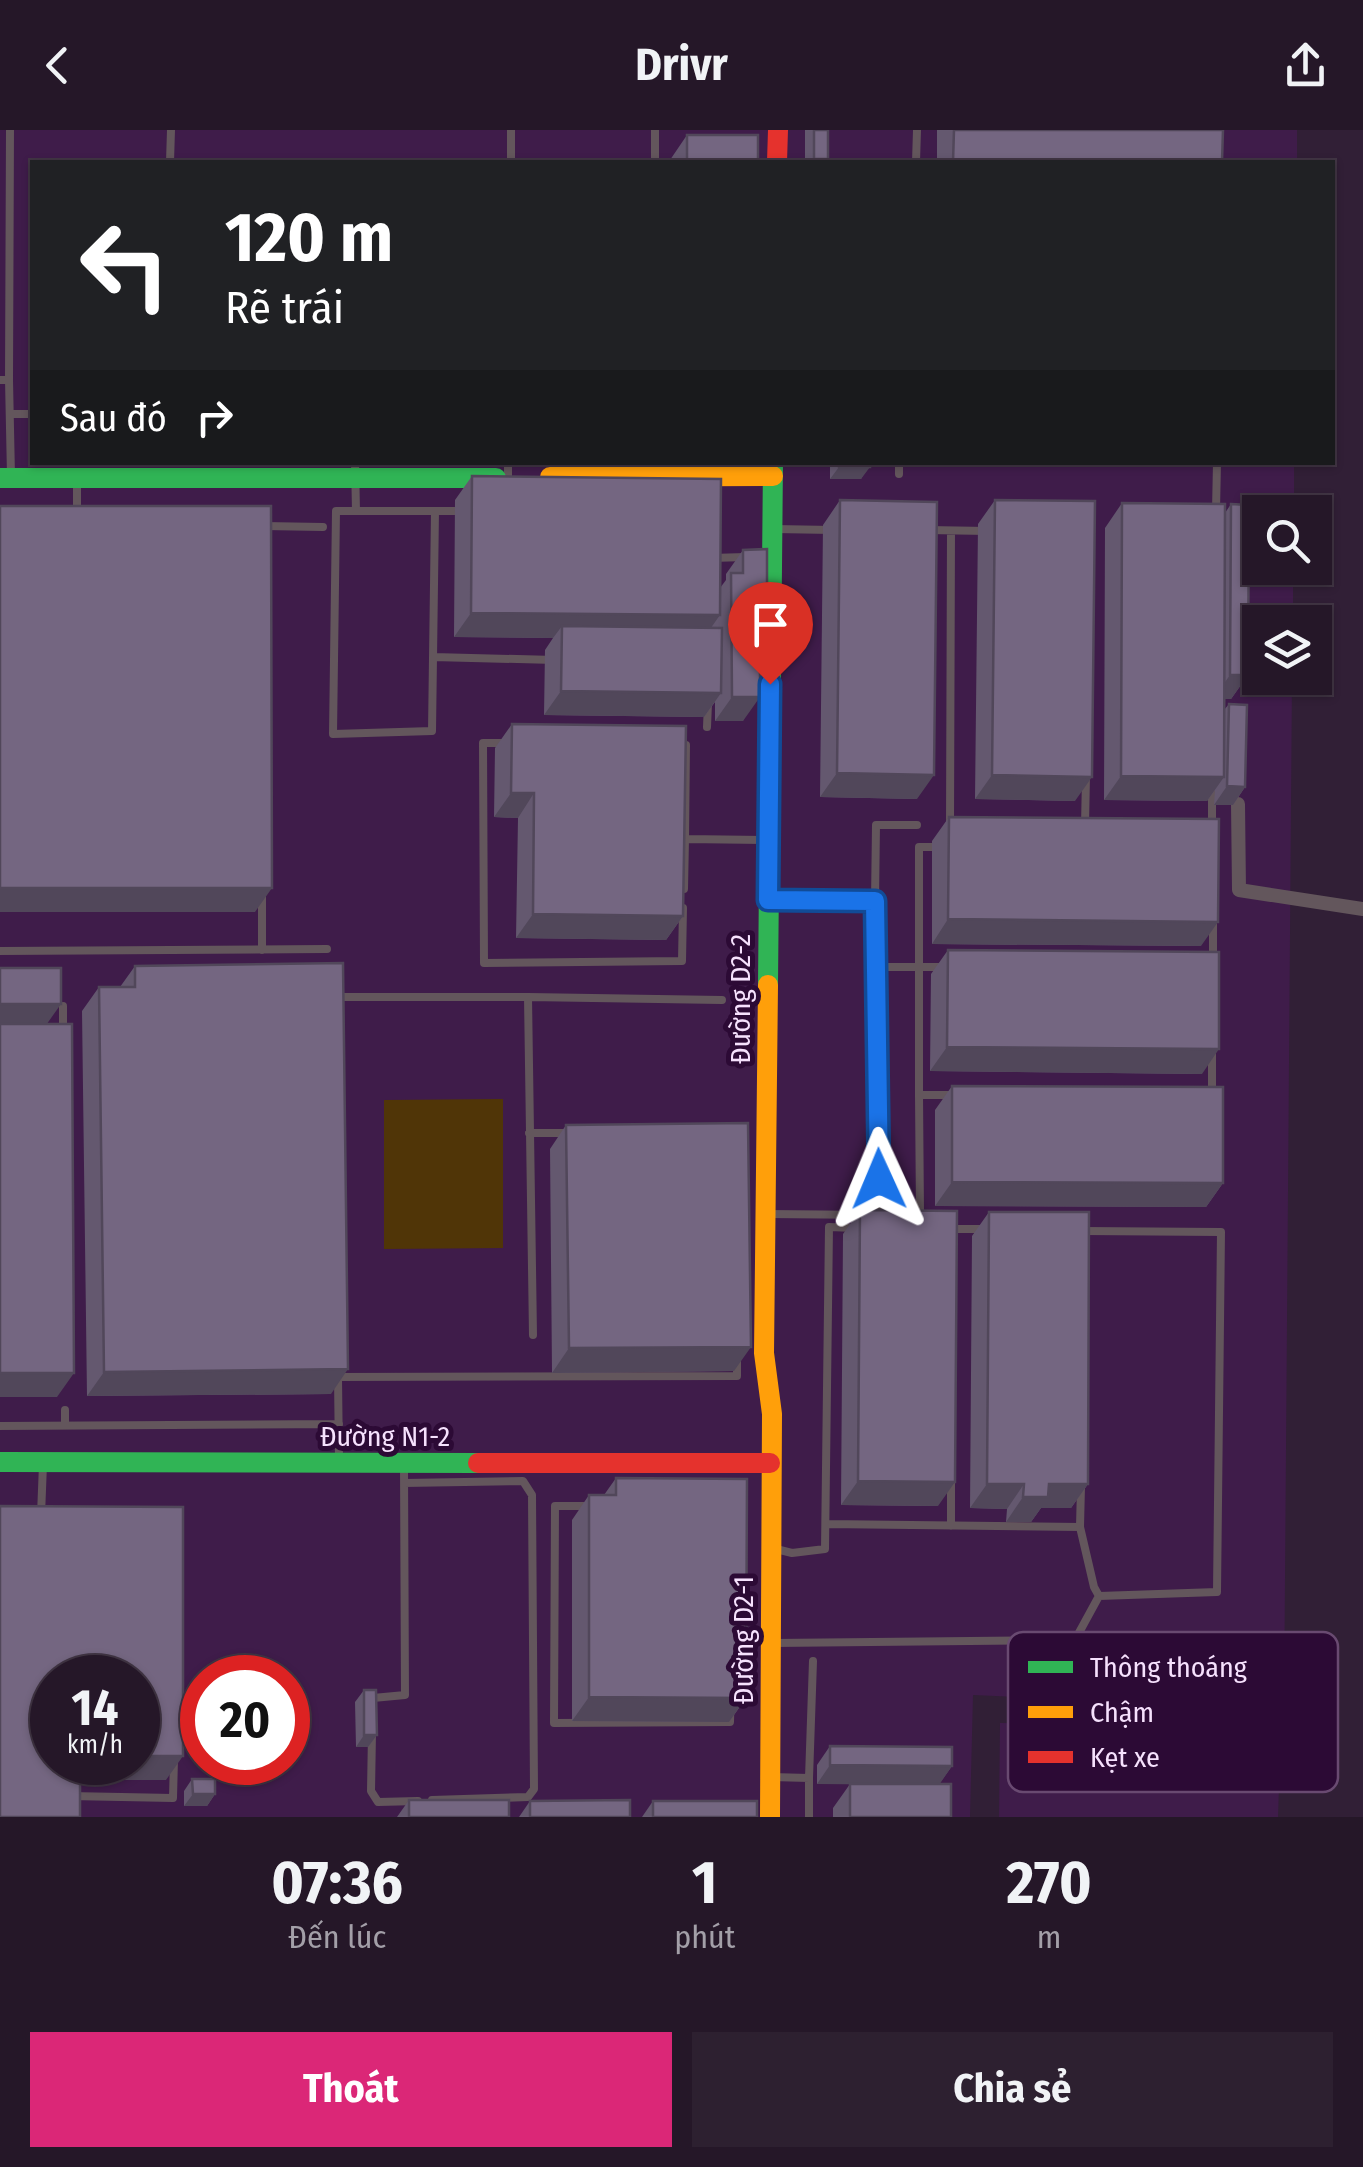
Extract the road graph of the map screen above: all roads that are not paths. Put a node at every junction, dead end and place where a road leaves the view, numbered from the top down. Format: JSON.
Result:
{"nodes":[{"id":1,"x":10,"y":130,"type":"edge"},
{"id":2,"x":171,"y":130,"type":"edge"},
{"id":3,"x":512,"y":130,"type":"edge"},
{"id":4,"x":655,"y":130,"type":"edge"},
{"id":5,"x":778,"y":130,"type":"edge"},
{"id":6,"x":917,"y":130,"type":"edge"},
{"id":7,"x":170,"y":160,"type":"edge"},
{"id":8,"x":511,"y":160,"type":"edge"},
{"id":9,"x":655,"y":160,"type":"edge"},
{"id":10,"x":778,"y":160,"type":"edge"},
{"id":11,"x":916,"y":160,"type":"edge"},
{"id":12,"x":4,"y":380,"type":"edge"},
{"id":13,"x":10,"y":414,"type":"junction"},
{"id":14,"x":30,"y":414,"type":"edge"},
{"id":15,"x":5,"y":433,"type":"edge"},
{"id":16,"x":899,"y":465,"type":"edge"},
{"id":17,"x":1217,"y":465,"type":"edge"},
{"id":18,"x":773,"y":469,"type":"edge"},
{"id":19,"x":356,"y":470,"type":"edge"},
{"id":20,"x":508,"y":470,"type":"edge"},
{"id":21,"x":898,"y":474,"type":"dead end"},
{"id":22,"x":77,"y":477,"type":"junction"},
{"id":23,"x":6,"y":478,"type":"edge"},
{"id":24,"x":356,"y":511,"type":"junction"},
{"id":25,"x":435,"y":511,"type":"junction"},
{"id":26,"x":474,"y":511,"type":"edge"},
{"id":27,"x":1216,"y":511,"type":"edge"},
{"id":28,"x":76,"y":523,"type":"edge"},
{"id":29,"x":246,"y":526,"type":"edge"},
{"id":30,"x":265,"y":526,"type":"junction"},
{"id":31,"x":323,"y":528,"type":"dead end"},
{"id":32,"x":774,"y":529,"type":"junction"},
{"id":33,"x":838,"y":530,"type":"edge"},
{"id":34,"x":914,"y":530,"type":"edge"},
{"id":35,"x":952,"y":531,"type":"junction"},
{"id":36,"x":990,"y":531,"type":"edge"},
{"id":37,"x":711,"y":542,"type":"edge"},
{"id":38,"x":265,"y":546,"type":"edge"},
{"id":39,"x":773,"y":557,"type":"junction"},
{"id":40,"x":711,"y":558,"type":"junction"},
{"id":41,"x":710,"y":576,"type":"edge"},
{"id":42,"x":433,"y":657,"type":"junction"},
{"id":43,"x":571,"y":660,"type":"edge"},
{"id":44,"x":708,"y":696,"type":"edge"},
{"id":45,"x":707,"y":727,"type":"dead end"},
{"id":46,"x":520,"y":743,"type":"edge"},
{"id":47,"x":668,"y":745,"type":"edge"},
{"id":48,"x":1086,"y":768,"type":"edge"},
{"id":49,"x":1212,"y":768,"type":"edge"},
{"id":50,"x":1238,"y":804,"type":"dead end"},
{"id":51,"x":917,"y":825,"type":"dead end"},
{"id":52,"x":968,"y":826,"type":"edge"},
{"id":53,"x":1066,"y":826,"type":"edge"},
{"id":54,"x":1085,"y":826,"type":"junction"},
{"id":55,"x":1104,"y":826,"type":"edge"},
{"id":56,"x":1194,"y":827,"type":"edge"},
{"id":57,"x":685,"y":839,"type":"junction"},
{"id":58,"x":768,"y":840,"type":"junction"},
{"id":59,"x":958,"y":848,"type":"edge"},
{"id":60,"x":262,"y":892,"type":"edge"},
{"id":61,"x":768,"y":900,"type":"junction"},
{"id":62,"x":875,"y":901,"type":"junction"},
{"id":63,"x":1363,"y":908,"type":"edge"},
{"id":64,"x":1213,"y":909,"type":"edge"},
{"id":65,"x":327,"y":949,"type":"dead end"},
{"id":66,"x":262,"y":950,"type":"junction"},
{"id":67,"x":0,"y":951,"type":"edge"},
{"id":68,"x":876,"y":967,"type":"junction"},
{"id":69,"x":919,"y":967,"type":"junction"},
{"id":70,"x":958,"y":967,"type":"edge"},
{"id":71,"x":1213,"y":967,"type":"edge"},
{"id":72,"x":528,"y":997,"type":"junction"},
{"id":73,"x":722,"y":1000,"type":"dead end"},
{"id":74,"x":63,"y":1006,"type":"edge"},
{"id":75,"x":334,"y":1016,"type":"edge"},
{"id":76,"x":1212,"y":1042,"type":"edge"},
{"id":77,"x":63,"y":1044,"type":"edge"},
{"id":78,"x":919,"y":1095,"type":"junction"},
{"id":79,"x":958,"y":1095,"type":"edge"},
{"id":80,"x":1192,"y":1098,"type":"edge"},
{"id":81,"x":529,"y":1133,"type":"junction"},
{"id":82,"x":586,"y":1133,"type":"edge"},
{"id":83,"x":766,"y":1214,"type":"junction"},
{"id":84,"x":920,"y":1214,"type":"edge"},
{"id":85,"x":865,"y":1228,"type":"edge"},
{"id":86,"x":937,"y":1228,"type":"edge"},
{"id":87,"x":954,"y":1229,"type":"junction"},
{"id":88,"x":992,"y":1229,"type":"edge"},
{"id":89,"x":1066,"y":1230,"type":"edge"},
{"id":90,"x":1084,"y":1231,"type":"junction"},
{"id":91,"x":954,"y":1248,"type":"edge"},
{"id":92,"x":1084,"y":1250,"type":"edge"},
{"id":93,"x":533,"y":1335,"type":"dead end"},
{"id":94,"x":737,"y":1357,"type":"edge"},
{"id":95,"x":338,"y":1359,"type":"edge"},
{"id":96,"x":338,"y":1378,"type":"junction"},
{"id":97,"x":65,"y":1410,"type":"dead end"},
{"id":98,"x":339,"y":1424,"type":"junction"},
{"id":99,"x":66,"y":1425,"type":"junction"},
{"id":100,"x":0,"y":1426,"type":"edge"},
{"id":101,"x":0,"y":1462,"type":"edge"},
{"id":102,"x":43,"y":1462,"type":"junction"},
{"id":103,"x":770,"y":1462,"type":"junction"},
{"id":104,"x":339,"y":1463,"type":"junction"},
{"id":105,"x":952,"y":1466,"type":"edge"},
{"id":106,"x":1081,"y":1468,"type":"edge"},
{"id":107,"x":404,"y":1473,"type":"junction"},
{"id":108,"x":633,"y":1492,"type":"edge"},
{"id":109,"x":633,"y":1506,"type":"junction"},
{"id":110,"x":60,"y":1514,"type":"edge"},
{"id":111,"x":27,"y":1515,"type":"edge"},
{"id":112,"x":41,"y":1515,"type":"junction"},
{"id":113,"x":826,"y":1524,"type":"junction"},
{"id":114,"x":951,"y":1526,"type":"junction"},
{"id":115,"x":1080,"y":1527,"type":"junction"},
{"id":116,"x":772,"y":1548,"type":"junction"},
{"id":117,"x":1099,"y":1596,"type":"junction"},
{"id":118,"x":1079,"y":1632,"type":"edge"},
{"id":119,"x":1008,"y":1641,"type":"edge"},
{"id":120,"x":770,"y":1643,"type":"junction"},
{"id":121,"x":813,"y":1662,"type":"dead end"},
{"id":122,"x":174,"y":1740,"type":"edge"},
{"id":123,"x":771,"y":1777,"type":"junction"},
{"id":124,"x":809,"y":1778,"type":"junction"},
{"id":125,"x":70,"y":1817,"type":"edge"},
{"id":126,"x":770,"y":1817,"type":"edge"},
{"id":127,"x":809,"y":1817,"type":"edge"}],
"edges":[{"from":1,"to":12,"type":"lane"},
{"from":2,"to":7,"type":"lane"},
{"from":3,"to":8,"type":"lane"},
{"from":4,"to":9,"type":"lane"},
{"from":5,"to":10,"type":"street"},
{"from":6,"to":11,"type":"lane"},
{"from":12,"to":13,"type":"lane"},
{"from":13,"to":14,"type":"lane"},
{"from":13,"to":15,"type":"lane"},
{"from":15,"to":23,"type":"lane"},
{"from":16,"to":21,"type":"lane"},
{"from":17,"to":27,"type":"lane"},
{"from":18,"to":20,"type":"street"},
{"from":18,"to":32,"type":"street","name":"Đường D2-2"},
{"from":19,"to":20,"type":"street"},
{"from":19,"to":22,"type":"street"},
{"from":19,"to":24,"type":"lane"},
{"from":22,"to":23,"type":"street"},
{"from":22,"to":28,"type":"lane"},
{"from":24,"to":25,"type":"lane"},
{"from":24,"to":42,"type":"lane"},
{"from":25,"to":26,"type":"lane"},
{"from":25,"to":42,"type":"lane"},
{"from":29,"to":30,"type":"lane"},
{"from":30,"to":31,"type":"lane"},
{"from":30,"to":38,"type":"lane"},
{"from":32,"to":33,"type":"lane"},
{"from":32,"to":39,"type":"street","name":"Đường D2-2"},
{"from":34,"to":35,"type":"lane"},
{"from":35,"to":36,"type":"lane"},
{"from":35,"to":52,"type":"lane"},
{"from":37,"to":40,"type":"lane"},
{"from":39,"to":40,"type":"lane"},
{"from":39,"to":58,"type":"street","name":"Đường D2-2"},
{"from":40,"to":41,"type":"lane"},
{"from":42,"to":43,"type":"lane"},
{"from":44,"to":45,"type":"lane"},
{"from":46,"to":57,"type":"lane"},
{"from":47,"to":57,"type":"lane"},
{"from":48,"to":54,"type":"lane"},
{"from":49,"to":56,"type":"lane"},
{"from":50,"to":63,"type":"street"},
{"from":51,"to":62,"type":"lane"},
{"from":53,"to":54,"type":"lane"},
{"from":54,"to":55,"type":"lane"},
{"from":57,"to":58,"type":"lane"},
{"from":58,"to":61,"type":"street","name":"Đường D2-2"},
{"from":59,"to":69,"type":"lane"},
{"from":60,"to":66,"type":"lane"},
{"from":61,"to":62,"type":"lane"},
{"from":61,"to":83,"type":"street","name":"Đường D2-2"},
{"from":62,"to":68,"type":"lane"},
{"from":64,"to":71,"type":"lane"},
{"from":65,"to":66,"type":"lane"},
{"from":66,"to":67,"type":"lane"},
{"from":68,"to":69,"type":"lane"},
{"from":68,"to":83,"type":"lane"},
{"from":69,"to":70,"type":"lane"},
{"from":69,"to":78,"type":"lane"},
{"from":72,"to":73,"type":"lane"},
{"from":72,"to":75,"type":"lane"},
{"from":72,"to":81,"type":"lane"},
{"from":74,"to":77,"type":"lane"},
{"from":76,"to":80,"type":"lane"},
{"from":78,"to":79,"type":"lane"},
{"from":78,"to":84,"type":"lane"},
{"from":81,"to":82,"type":"lane"},
{"from":81,"to":93,"type":"lane"},
{"from":83,"to":103,"type":"street","name":"Đường D2-2"},
{"from":85,"to":113,"type":"lane"},
{"from":86,"to":87,"type":"lane"},
{"from":87,"to":88,"type":"lane"},
{"from":87,"to":91,"type":"lane"},
{"from":89,"to":90,"type":"lane"},
{"from":90,"to":92,"type":"lane"},
{"from":90,"to":117,"type":"lane"},
{"from":94,"to":96,"type":"lane"},
{"from":95,"to":96,"type":"lane"},
{"from":96,"to":98,"type":"lane"},
{"from":97,"to":99,"type":"lane"},
{"from":98,"to":99,"type":"lane"},
{"from":98,"to":104,"type":"lane"},
{"from":99,"to":100,"type":"lane"},
{"from":101,"to":102,"type":"street","name":"Đường N1-2"},
{"from":102,"to":104,"type":"street","name":"Đường N1-2"},
{"from":102,"to":112,"type":"lane"},
{"from":103,"to":107,"type":"street","name":"Đường N1-2"},
{"from":103,"to":116,"type":"street","name":"Đường D2-1"},
{"from":104,"to":107,"type":"street","name":"Đường N1-2"},
{"from":105,"to":114,"type":"lane"},
{"from":106,"to":115,"type":"lane"},
{"from":107,"to":107,"type":"lane"},
{"from":108,"to":109,"type":"lane"},
{"from":109,"to":109,"type":"lane"},
{"from":110,"to":112,"type":"lane"},
{"from":111,"to":112,"type":"lane"},
{"from":113,"to":114,"type":"lane"},
{"from":113,"to":116,"type":"lane"},
{"from":114,"to":115,"type":"lane"},
{"from":115,"to":117,"type":"lane"},
{"from":116,"to":120,"type":"street","name":"Đường D2-1"},
{"from":117,"to":118,"type":"lane"},
{"from":119,"to":120,"type":"lane"},
{"from":120,"to":123,"type":"street","name":"Đường D2-1"},
{"from":121,"to":124,"type":"lane"},
{"from":122,"to":125,"type":"lane"},
{"from":123,"to":124,"type":"lane"},
{"from":123,"to":126,"type":"street","name":"Đường D2-1"},
{"from":124,"to":127,"type":"lane"}]}
